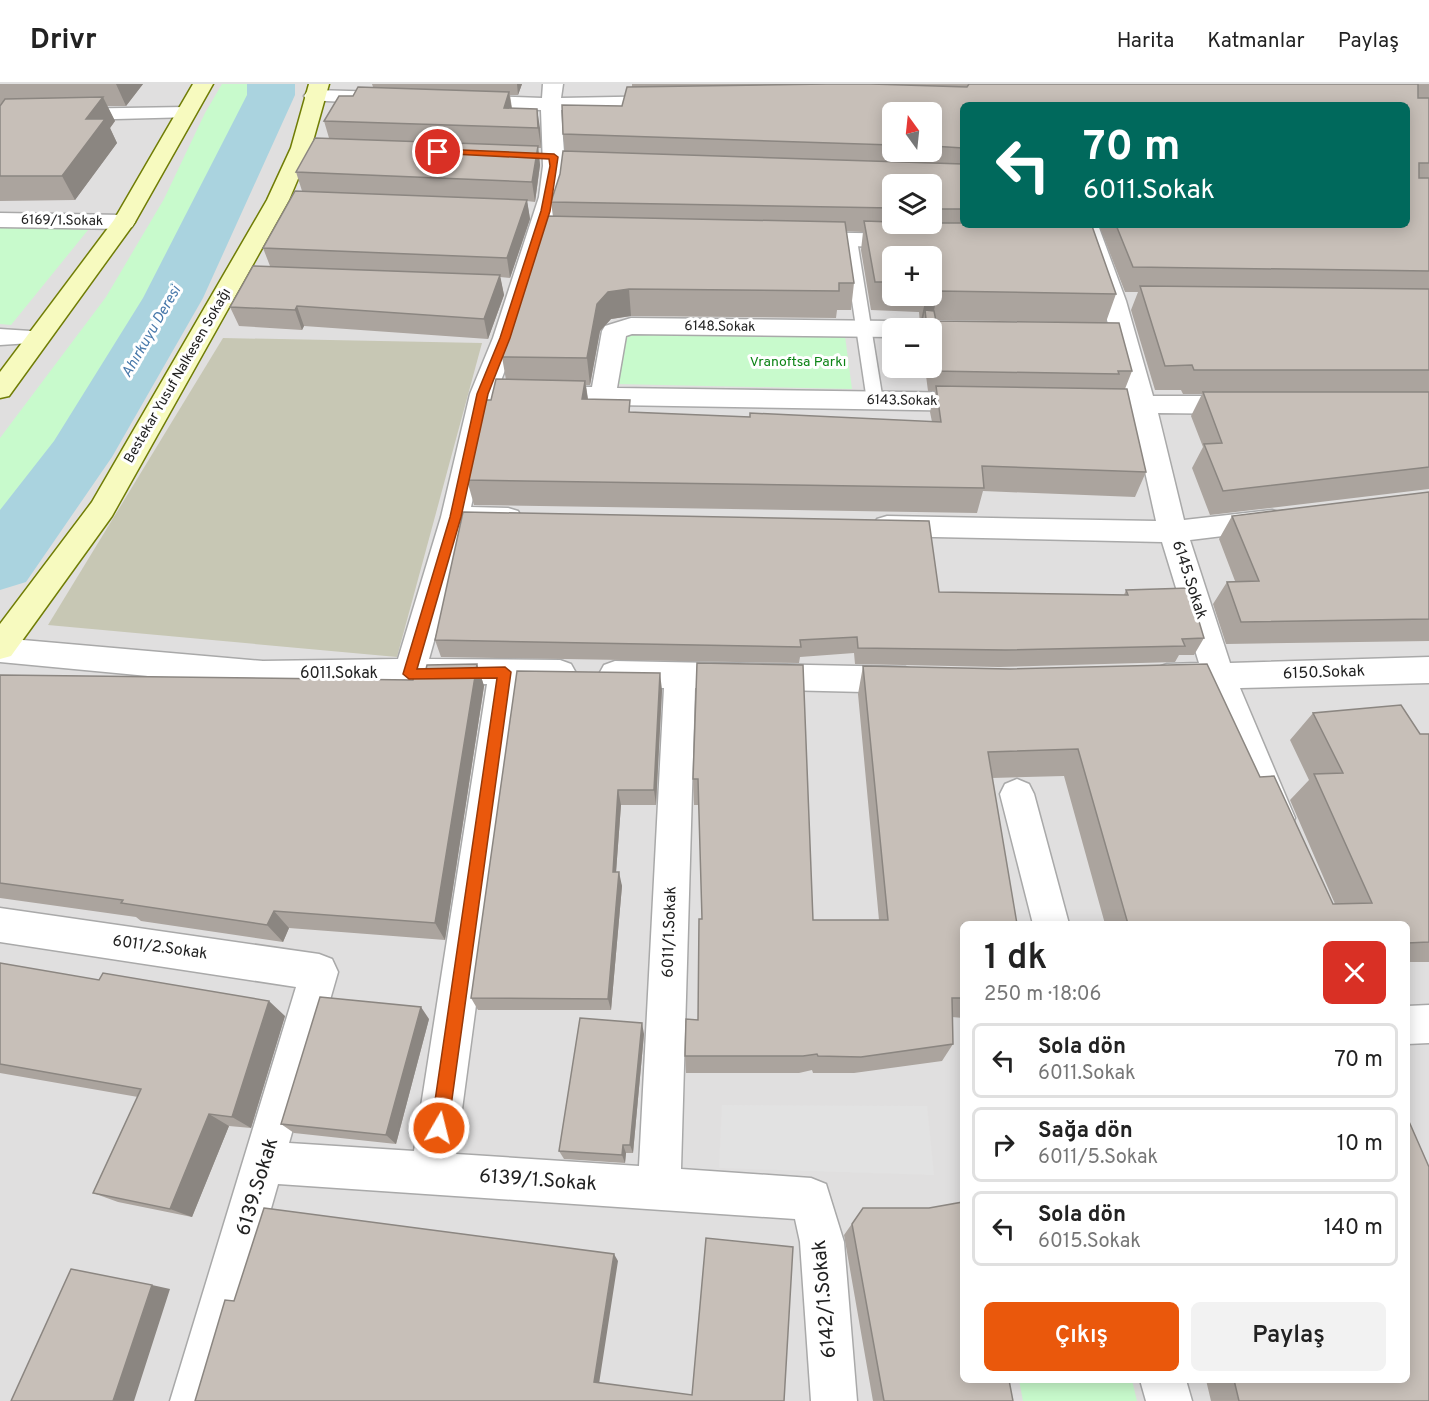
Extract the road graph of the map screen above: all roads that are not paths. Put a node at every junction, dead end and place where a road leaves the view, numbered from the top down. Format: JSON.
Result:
{"nodes":[{"id":1,"x":203,"y":84,"type":"edge"},
{"id":2,"x":317,"y":90,"type":"edge"},
{"id":3,"x":552,"y":94,"type":"edge"},
{"id":4,"x":409,"y":99,"type":"edge"},
{"id":5,"x":445,"y":100,"type":"edge"},
{"id":6,"x":683,"y":102,"type":"edge"},
{"id":7,"x":186,"y":113,"type":"junction"},
{"id":8,"x":7,"y":120,"type":"edge"},
{"id":9,"x":0,"y":220,"type":"edge"},
{"id":10,"x":124,"y":222,"type":"junction"},
{"id":11,"x":778,"y":238,"type":"edge"},
{"id":12,"x":1084,"y":238,"type":"edge"},
{"id":13,"x":850,"y":240,"type":"junction"},
{"id":14,"x":931,"y":242,"type":"edge"},
{"id":15,"x":864,"y":328,"type":"junction"},
{"id":16,"x":882,"y":329,"type":"edge"},
{"id":17,"x":0,"y":337,"type":"edge"},
{"id":18,"x":37,"y":338,"type":"junction"},
{"id":19,"x":0,"y":390,"type":"edge"},
{"id":20,"x":483,"y":394,"type":"junction"},
{"id":21,"x":603,"y":396,"type":"junction"},
{"id":22,"x":875,"y":401,"type":"junction"},
{"id":23,"x":1003,"y":403,"type":"edge"},
{"id":24,"x":1061,"y":404,"type":"edge"},
{"id":25,"x":1143,"y":405,"type":"junction"},
{"id":26,"x":1262,"y":405,"type":"edge"},
{"id":27,"x":1301,"y":516,"type":"edge"},
{"id":28,"x":455,"y":517,"type":"junction"},
{"id":29,"x":539,"y":519,"type":"edge"},
{"id":30,"x":862,"y":526,"type":"edge"},
{"id":31,"x":1173,"y":532,"type":"junction"},
{"id":32,"x":0,"y":649,"type":"edge"},
{"id":33,"x":1429,"y":670,"type":"edge"},
{"id":34,"x":505,"y":672,"type":"junction"},
{"id":35,"x":409,"y":674,"type":"junction"},
{"id":36,"x":680,"y":675,"type":"junction"},
{"id":37,"x":1219,"y":676,"type":"junction"},
{"id":38,"x":1138,"y":678,"type":"edge"},
{"id":39,"x":940,"y":680,"type":"edge"},
{"id":40,"x":1017,"y":794,"type":"dead end"},
{"id":41,"x":1288,"y":840,"type":"edge"},
{"id":42,"x":1049,"y":921,"type":"edge"},
{"id":43,"x":0,"y":925,"type":"edge"},
{"id":44,"x":319,"y":972,"type":"joint"},
{"id":45,"x":1429,"y":1024,"type":"edge"},
{"id":46,"x":1410,"y":1025,"type":"edge"},
{"id":47,"x":265,"y":1162,"type":"junction"},
{"id":48,"x":432,"y":1173,"type":"junction"},
{"id":49,"x":659,"y":1190,"type":"junction"},
{"id":50,"x":811,"y":1198,"type":"joint"},
{"id":51,"x":1164,"y":1383,"type":"edge"},
{"id":52,"x":193,"y":1401,"type":"edge"},
{"id":53,"x":834,"y":1401,"type":"edge"},
{"id":54,"x":1168,"y":1401,"type":"edge"}],
"edges":[{"from":1,"to":7,"type":"main road"},
{"from":2,"to":4,"type":"street"},
{"from":2,"to":32,"type":"main road","name":"Bestekar Yusuf Nalkesen Sokağı"},
{"from":3,"to":5,"type":"street"},
{"from":3,"to":6,"type":"street"},
{"from":3,"to":20,"type":"street"},
{"from":7,"to":8,"type":"street"},
{"from":7,"to":10,"type":"main road"},
{"from":9,"to":10,"type":"street","name":"6169/1.Sokak"},
{"from":10,"to":18,"type":"main road"},
{"from":11,"to":13,"type":"street"},
{"from":12,"to":25,"type":"street","name":"6145.Sokak"},
{"from":13,"to":14,"type":"street"},
{"from":13,"to":15,"type":"lane"},
{"from":15,"to":16,"type":"street","name":"6148.Sokak"},
{"from":15,"to":21,"type":"street","name":"6148.Sokak"},
{"from":15,"to":22,"type":"lane"},
{"from":17,"to":18,"type":"street"},
{"from":18,"to":19,"type":"main road"},
{"from":20,"to":21,"type":"street","name":"6143.Sokak"},
{"from":20,"to":28,"type":"street"},
{"from":21,"to":22,"type":"street","name":"6143.Sokak"},
{"from":22,"to":23,"type":"street","name":"6143.Sokak"},
{"from":24,"to":25,"type":"street"},
{"from":25,"to":26,"type":"street"},
{"from":25,"to":31,"type":"street","name":"6145.Sokak"},
{"from":27,"to":31,"type":"street"},
{"from":28,"to":29,"type":"street"},
{"from":28,"to":35,"type":"street"},
{"from":30,"to":31,"type":"street"},
{"from":31,"to":37,"type":"street","name":"6145.Sokak"},
{"from":32,"to":35,"type":"street","name":"6011.Sokak"},
{"from":33,"to":37,"type":"street","name":"6150.Sokak"},
{"from":34,"to":35,"type":"street","name":"6011.Sokak"},
{"from":34,"to":36,"type":"street","name":"6011.Sokak"},
{"from":34,"to":48,"type":"street"},
{"from":36,"to":39,"type":"street","name":"6011.Sokak"},
{"from":36,"to":49,"type":"street","name":"6011/1.Sokak"},
{"from":37,"to":38,"type":"street"},
{"from":37,"to":41,"type":"street","name":"6145.Sokak"},
{"from":40,"to":42,"type":"street"},
{"from":43,"to":44,"type":"street","name":"6011/2.Sokak"},
{"from":44,"to":47,"type":"street","name":"6139.Sokak"},
{"from":45,"to":46,"type":"street"},
{"from":47,"to":48,"type":"street","name":"6139/1.Sokak"},
{"from":47,"to":52,"type":"street","name":"6139.Sokak"},
{"from":48,"to":49,"type":"street","name":"6139/1.Sokak"},
{"from":49,"to":50,"type":"street","name":"6139/1.Sokak"},
{"from":50,"to":53,"type":"street","name":"6142/1.Sokak"},
{"from":51,"to":54,"type":"street"}]}
